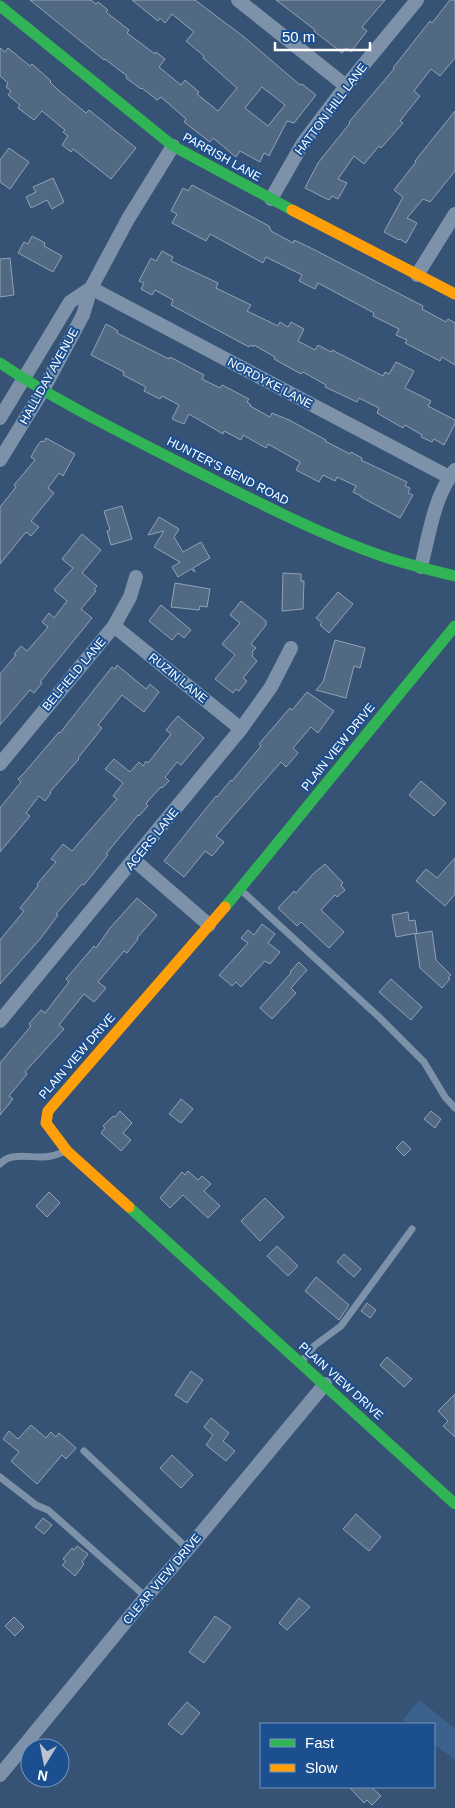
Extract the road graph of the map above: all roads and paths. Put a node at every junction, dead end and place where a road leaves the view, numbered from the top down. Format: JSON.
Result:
{"nodes":[{"id":1,"x":238,"y":0,"type":"edge"},
{"id":2,"x":417,"y":0,"type":"edge"},
{"id":3,"x":0,"y":6,"type":"edge"},
{"id":4,"x":346,"y":86,"type":"junction"},
{"id":5,"x":173,"y":146,"type":"junction"},
{"id":6,"x":271,"y":199,"type":"junction"},
{"id":7,"x":455,"y":214,"type":"edge"},
{"id":8,"x":417,"y":275,"type":"junction"},
{"id":9,"x":91,"y":288,"type":"junction"},
{"id":10,"x":455,"y":294,"type":"edge"},
{"id":11,"x":0,"y":363,"type":"edge"},
{"id":12,"x":24,"y":380,"type":"junction"},
{"id":13,"x":43,"y":390,"type":"junction"},
{"id":14,"x":0,"y":418,"type":"edge"},
{"id":15,"x":0,"y":460,"type":"edge"},
{"id":16,"x":452,"y":474,"type":"edge"},
{"id":17,"x":421,"y":568,"type":"junction"},
{"id":18,"x":455,"y":576,"type":"edge"},
{"id":19,"x":136,"y":577,"type":"dead end"},
{"id":20,"x":114,"y":626,"type":"junction"},
{"id":21,"x":455,"y":626,"type":"edge"},
{"id":22,"x":291,"y":648,"type":"dead end"},
{"id":23,"x":241,"y":729,"type":"junction"},
{"id":24,"x":2,"y":756,"type":"edge"},
{"id":25,"x":134,"y":860,"type":"junction"},
{"id":26,"x":240,"y":889,"type":"junction"},
{"id":27,"x":209,"y":925,"type":"junction"},
{"id":28,"x":0,"y":1021,"type":"edge"},
{"id":29,"x":455,"y":1108,"type":"edge"},
{"id":30,"x":67,"y":1151,"type":"junction"},
{"id":31,"x":0,"y":1164,"type":"edge"},
{"id":32,"x":412,"y":1229,"type":"dead end"},
{"id":33,"x":301,"y":1363,"type":"junction"},
{"id":34,"x":325,"y":1384,"type":"junction"},
{"id":35,"x":84,"y":1451,"type":"dead end"},
{"id":36,"x":0,"y":1478,"type":"edge"},
{"id":37,"x":455,"y":1504,"type":"edge"},
{"id":38,"x":188,"y":1549,"type":"junction"},
{"id":39,"x":146,"y":1597,"type":"junction"},
{"id":40,"x":0,"y":1776,"type":"edge"}],
"edges":[{"from":1,"to":4,"type":"street"},
{"from":2,"to":4,"type":"street","name":"HATTON HILL LANE"},
{"from":3,"to":5,"type":"street","name":"PARRISH LANE"},
{"from":4,"to":6,"type":"street","name":"HATTON HILL LANE"},
{"from":5,"to":6,"type":"street","name":"PARRISH LANE"},
{"from":5,"to":9,"type":"street","name":"HALLIDAY AVENUE"},
{"from":6,"to":8,"type":"street","name":"PARRISH LANE"},
{"from":7,"to":8,"type":"street"},
{"from":8,"to":10,"type":"street","name":"PARRISH LANE"},
{"from":9,"to":12,"type":"street","name":"HALLIDAY AVENUE"},
{"from":9,"to":13,"type":"street","name":"HALLIDAY AVENUE"},
{"from":9,"to":16,"type":"street","name":"NORDYKE LANE"},
{"from":11,"to":12,"type":"street","name":"HUNTER'S BEND ROAD"},
{"from":12,"to":13,"type":"street","name":"HUNTER'S BEND ROAD"},
{"from":12,"to":14,"type":"street","name":"HALLIDAY AVENUE"},
{"from":13,"to":15,"type":"street","name":"HALLIDAY AVENUE"},
{"from":13,"to":17,"type":"street","name":"HUNTER'S BEND ROAD"},
{"from":16,"to":17,"type":"street"},
{"from":17,"to":18,"type":"street","name":"HUNTER'S BEND ROAD"},
{"from":19,"to":20,"type":"street","name":"BELFIELD LANE"},
{"from":20,"to":23,"type":"street","name":"RUZIN LANE"},
{"from":20,"to":24,"type":"street","name":"BELFIELD LANE"},
{"from":21,"to":26,"type":"street","name":"PLAIN VIEW DRIVE"},
{"from":22,"to":23,"type":"street","name":"ACERS LANE"},
{"from":23,"to":25,"type":"street","name":"ACERS LANE"},
{"from":25,"to":27,"type":"street"},
{"from":25,"to":28,"type":"street","name":"ACERS LANE"},
{"from":26,"to":27,"type":"street","name":"PLAIN VIEW DRIVE"},
{"from":26,"to":29,"type":"lane"},
{"from":27,"to":30,"type":"street","name":"PLAIN VIEW DRIVE"},
{"from":30,"to":31,"type":"lane"},
{"from":30,"to":33,"type":"street","name":"PLAIN VIEW DRIVE"},
{"from":32,"to":33,"type":"lane"},
{"from":33,"to":34,"type":"street","name":"PLAIN VIEW DRIVE"},
{"from":34,"to":37,"type":"street","name":"PLAIN VIEW DRIVE"},
{"from":34,"to":38,"type":"street","name":"CLEAR VIEW DRIVE"},
{"from":35,"to":38,"type":"lane"},
{"from":36,"to":39,"type":"lane"},
{"from":38,"to":39,"type":"street","name":"CLEAR VIEW DRIVE"},
{"from":39,"to":40,"type":"street","name":"CLEAR VIEW DRIVE"}]}
